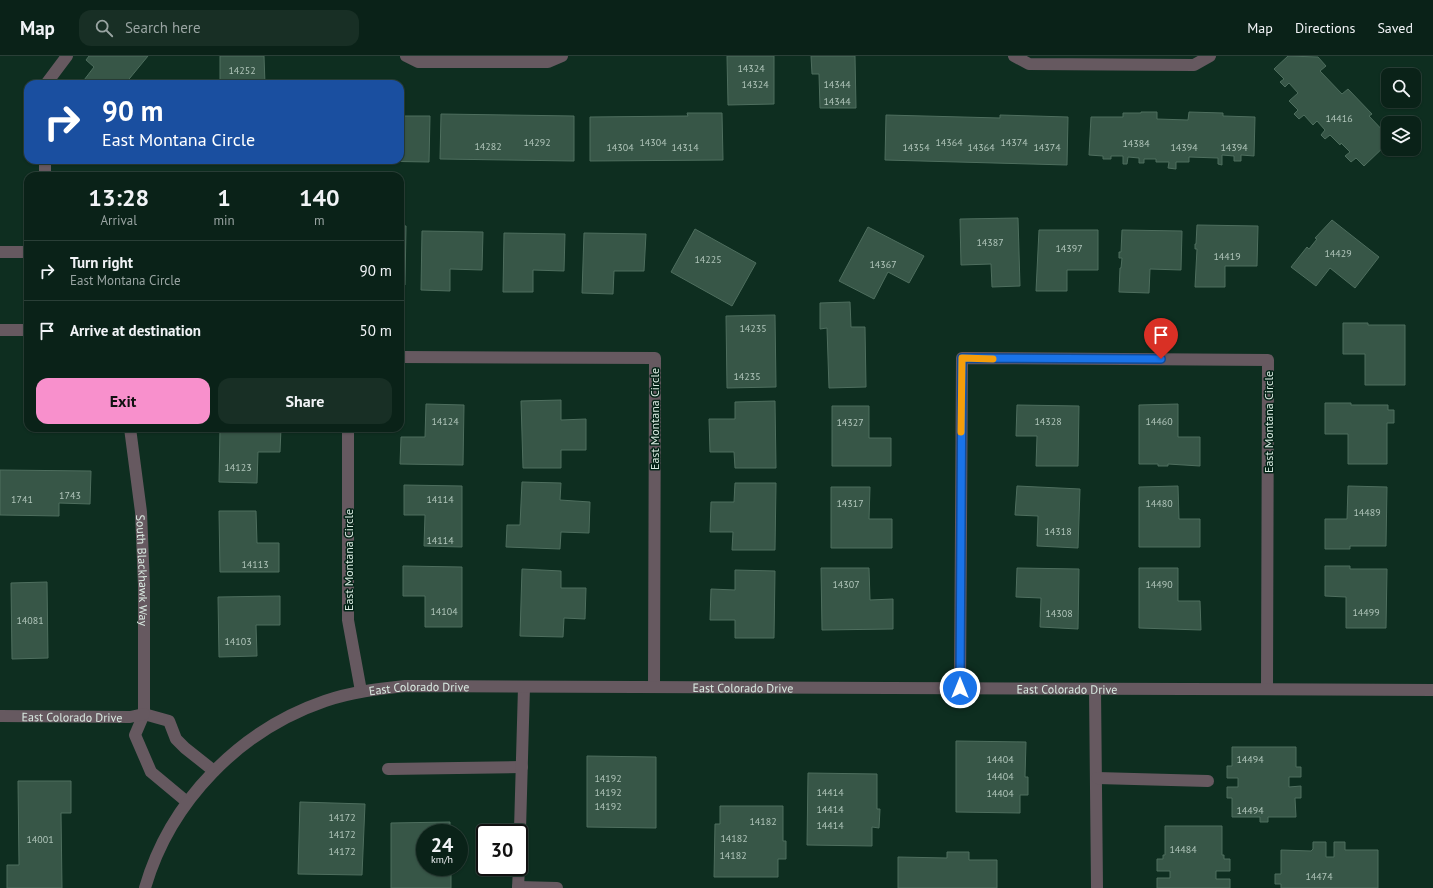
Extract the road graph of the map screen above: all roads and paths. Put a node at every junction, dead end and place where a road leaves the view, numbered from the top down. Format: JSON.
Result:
{"nodes":[{"id":1,"x":67,"y":56,"type":"edge"},
{"id":2,"x":406,"y":56,"type":"edge"},
{"id":3,"x":562,"y":56,"type":"edge"},
{"id":4,"x":1014,"y":56,"type":"edge"},
{"id":5,"x":1210,"y":56,"type":"edge"},
{"id":6,"x":49,"y":80,"type":"edge"},
{"id":7,"x":0,"y":252,"type":"edge"},
{"id":8,"x":24,"y":252,"type":"edge"},
{"id":9,"x":0,"y":330,"type":"edge"},
{"id":10,"x":24,"y":330,"type":"edge"},
{"id":11,"x":404,"y":357,"type":"edge"},
{"id":12,"x":131,"y":432,"type":"edge"},
{"id":13,"x":348,"y":432,"type":"edge"},
{"id":14,"x":524,"y":687,"type":"junction"},
{"id":15,"x":654,"y":687,"type":"junction"},
{"id":16,"x":960,"y":688,"type":"junction"},
{"id":17,"x":1095,"y":689,"type":"junction"},
{"id":18,"x":1267,"y":689,"type":"junction"},
{"id":19,"x":1433,"y":690,"type":"edge"},
{"id":20,"x":361,"y":691,"type":"junction"},
{"id":21,"x":144,"y":714,"type":"junction"},
{"id":22,"x":0,"y":716,"type":"edge"},
{"id":23,"x":522,"y":767,"type":"junction"},
{"id":24,"x":388,"y":769,"type":"dead end"},
{"id":25,"x":214,"y":771,"type":"junction"},
{"id":26,"x":1097,"y":778,"type":"junction"},
{"id":27,"x":1208,"y":781,"type":"dead end"},
{"id":28,"x":187,"y":802,"type":"junction"},
{"id":29,"x":520,"y":824,"type":"edge"},
{"id":30,"x":519,"y":876,"type":"edge"},
{"id":31,"x":518,"y":887,"type":"edge"},
{"id":32,"x":145,"y":888,"type":"edge"},
{"id":33,"x":557,"y":888,"type":"edge"},
{"id":34,"x":1097,"y":888,"type":"edge"}],
"edges":[{"from":1,"to":6,"type":"street"},
{"from":2,"to":3,"type":"street"},
{"from":4,"to":5,"type":"street"},
{"from":7,"to":8,"type":"street"},
{"from":9,"to":10,"type":"street"},
{"from":11,"to":15,"type":"street","name":"East Montana Circle"},
{"from":12,"to":21,"type":"street","name":"South Blackhawk Way"},
{"from":13,"to":20,"type":"street","name":"East Montana Circle"},
{"from":14,"to":15,"type":"street","name":"East Colorado Drive"},
{"from":14,"to":20,"type":"street","name":"East Colorado Drive"},
{"from":14,"to":23,"type":"street"},
{"from":15,"to":16,"type":"street","name":"East Colorado Drive"},
{"from":16,"to":17,"type":"street","name":"East Colorado Drive"},
{"from":16,"to":18,"type":"street","name":"East Montana Circle"},
{"from":17,"to":18,"type":"street","name":"East Colorado Drive"},
{"from":17,"to":26,"type":"street"},
{"from":18,"to":19,"type":"street","name":"East Colorado Drive"},
{"from":20,"to":25,"type":"street","name":"East Colorado Drive"},
{"from":21,"to":22,"type":"street","name":"East Colorado Drive"},
{"from":21,"to":25,"type":"street"},
{"from":21,"to":28,"type":"street","name":"South Blackhawk Way"},
{"from":23,"to":24,"type":"street"},
{"from":23,"to":29,"type":"street"},
{"from":25,"to":28,"type":"street","name":"East Colorado Drive"},
{"from":26,"to":27,"type":"street"},
{"from":26,"to":34,"type":"street"},
{"from":28,"to":32,"type":"street","name":"East Colorado Drive"},
{"from":30,"to":31,"type":"street"},
{"from":31,"to":33,"type":"street"}]}
